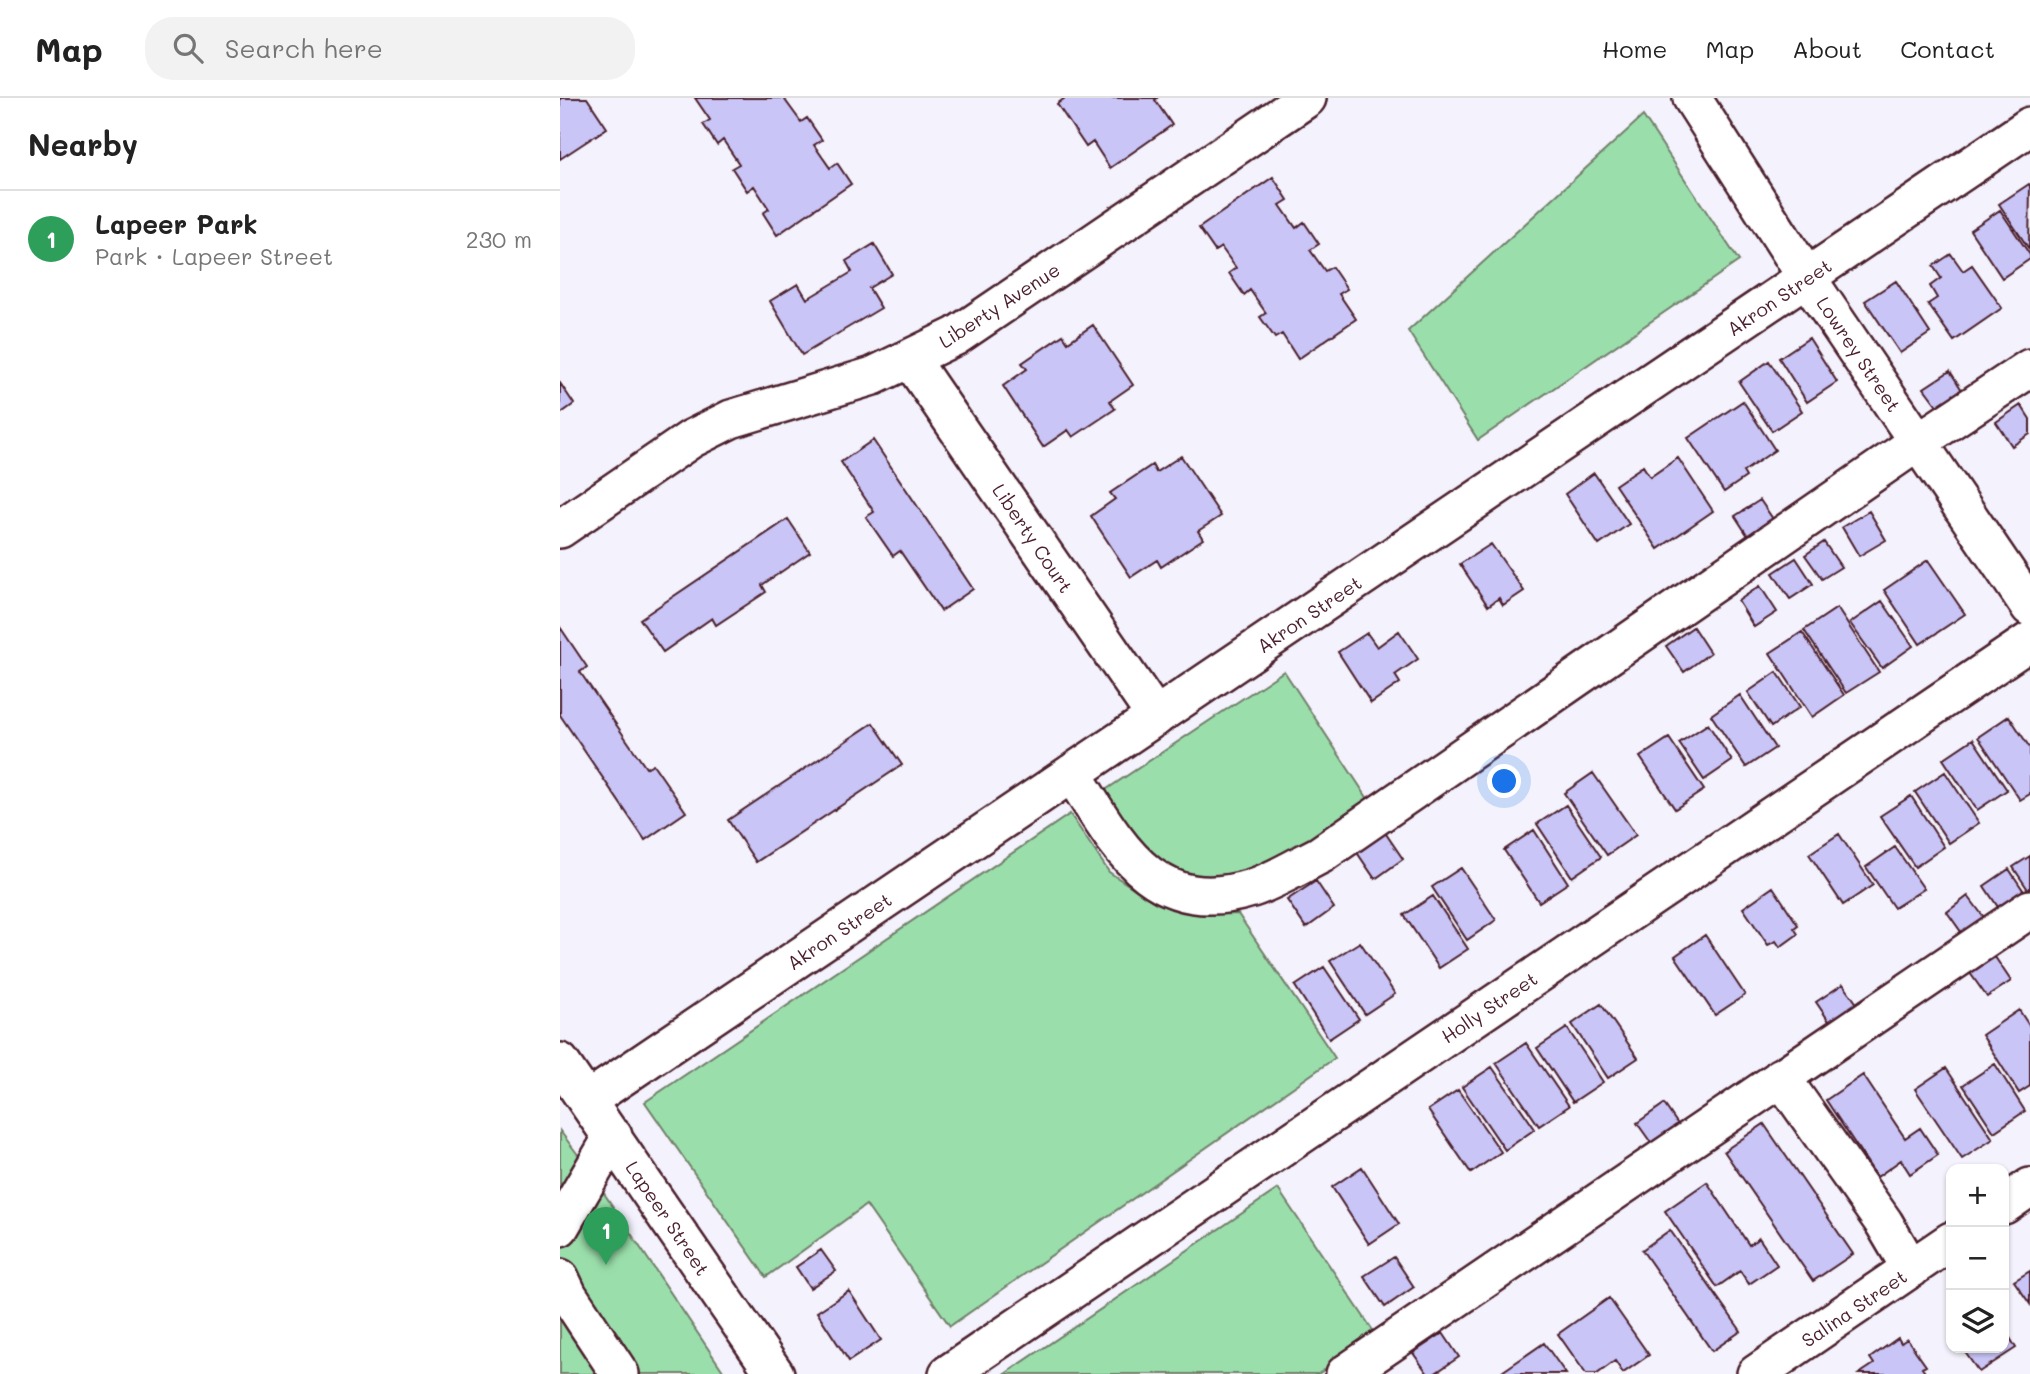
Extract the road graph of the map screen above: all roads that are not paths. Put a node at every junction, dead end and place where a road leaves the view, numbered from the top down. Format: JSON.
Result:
{"nodes":[{"id":1,"x":1307,"y":98,"type":"edge"},
{"id":2,"x":1692,"y":98,"type":"edge"},
{"id":3,"x":2030,"y":126,"type":"edge"},
{"id":4,"x":1807,"y":278,"type":"junction"},
{"id":5,"x":910,"y":359,"type":"junction"},
{"id":6,"x":2030,"y":368,"type":"edge"},
{"id":7,"x":1918,"y":442,"type":"junction"},
{"id":8,"x":560,"y":529,"type":"edge"},
{"id":9,"x":2030,"y":607,"type":"edge"},
{"id":10,"x":2030,"y":640,"type":"edge"},
{"id":11,"x":1156,"y":717,"type":"junction"},
{"id":12,"x":1072,"y":773,"type":"junction"},
{"id":13,"x":2030,"y":909,"type":"edge"},
{"id":14,"x":560,"y":1062,"type":"edge"},
{"id":15,"x":1781,"y":1077,"type":"junction"},
{"id":16,"x":588,"y":1100,"type":"junction"},
{"id":17,"x":613,"y":1136,"type":"junction"},
{"id":18,"x":2030,"y":1187,"type":"edge"},
{"id":19,"x":2009,"y":1202,"type":"edge"},
{"id":20,"x":560,"y":1227,"type":"edge"},
{"id":21,"x":1946,"y":1244,"type":"edge"},
{"id":22,"x":1911,"y":1269,"type":"junction"},
{"id":23,"x":560,"y":1278,"type":"edge"},
{"id":24,"x":620,"y":1374,"type":"edge"},
{"id":25,"x":775,"y":1374,"type":"edge"},
{"id":26,"x":948,"y":1374,"type":"edge"},
{"id":27,"x":1345,"y":1374,"type":"edge"},
{"id":28,"x":1756,"y":1374,"type":"edge"}],
"edges":[{"from":1,"to":5,"type":"street","name":"Liberty Avenue"},
{"from":2,"to":4,"type":"street","name":"Lowrey Street"},
{"from":3,"to":4,"type":"street","name":"Akron Street"},
{"from":4,"to":7,"type":"street","name":"Lowrey Street"},
{"from":4,"to":11,"type":"street","name":"Akron Street"},
{"from":5,"to":8,"type":"street","name":"Liberty Avenue"},
{"from":5,"to":11,"type":"street","name":"Liberty Court"},
{"from":6,"to":7,"type":"street"},
{"from":7,"to":9,"type":"street","name":"Lowrey Street"},
{"from":7,"to":12,"type":"street"},
{"from":10,"to":26,"type":"street","name":"Holly Street"},
{"from":11,"to":12,"type":"street","name":"Akron Street"},
{"from":12,"to":16,"type":"street","name":"Akron Street"},
{"from":13,"to":15,"type":"street"},
{"from":14,"to":16,"type":"street","name":"Lapeer Street"},
{"from":15,"to":22,"type":"street"},
{"from":15,"to":27,"type":"street"},
{"from":16,"to":17,"type":"street","name":"Lapeer Street"},
{"from":17,"to":20,"type":"street"},
{"from":17,"to":25,"type":"street","name":"Lapeer Street"},
{"from":18,"to":19,"type":"street"},
{"from":21,"to":22,"type":"street","name":"Salina Street"},
{"from":22,"to":28,"type":"street","name":"Salina Street"},
{"from":23,"to":24,"type":"street"}]}
